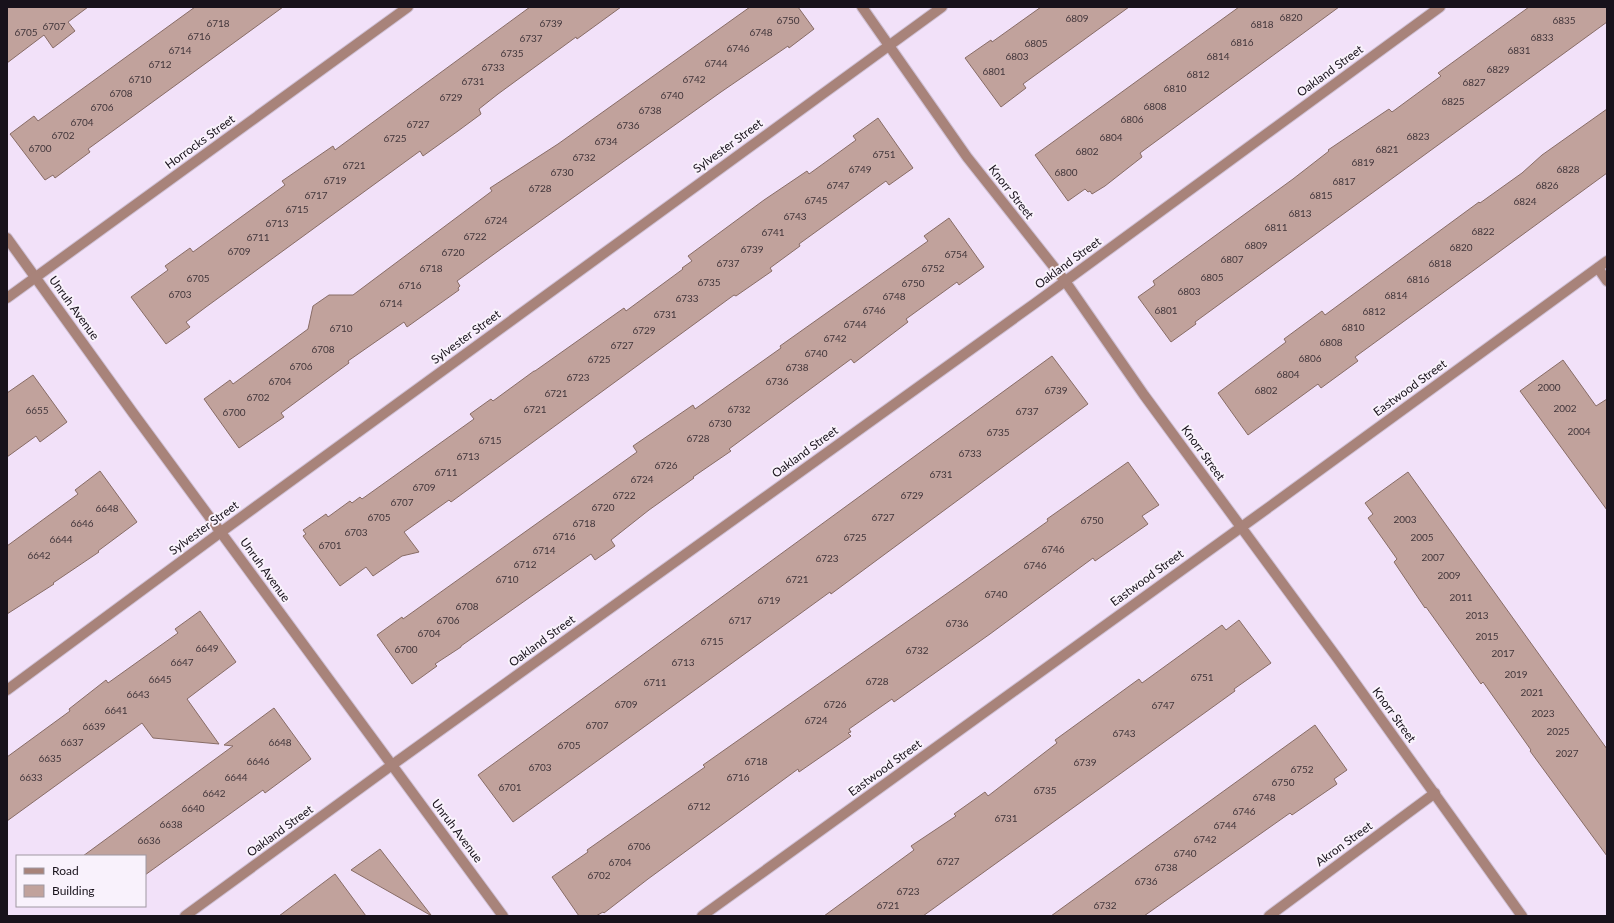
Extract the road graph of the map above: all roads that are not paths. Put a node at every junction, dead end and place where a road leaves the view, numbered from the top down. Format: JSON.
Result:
{"nodes":[{"id":1,"x":408,"y":7,"type":"edge"},
{"id":2,"x":862,"y":7,"type":"edge"},
{"id":3,"x":942,"y":7,"type":"edge"},
{"id":4,"x":1440,"y":7,"type":"edge"},
{"id":5,"x":889,"y":46,"type":"junction"},
{"id":6,"x":7,"y":238,"type":"edge"},
{"id":7,"x":1607,"y":261,"type":"edge"},
{"id":8,"x":1598,"y":268,"type":"junction"},
{"id":9,"x":36,"y":277,"type":"junction"},
{"id":10,"x":1065,"y":281,"type":"junction"},
{"id":11,"x":1607,"y":281,"type":"edge"},
{"id":12,"x":7,"y":298,"type":"edge"},
{"id":13,"x":1240,"y":527,"type":"junction"},
{"id":14,"x":221,"y":532,"type":"junction"},
{"id":15,"x":7,"y":690,"type":"edge"},
{"id":16,"x":392,"y":765,"type":"junction"},
{"id":17,"x":1435,"y":793,"type":"junction"},
{"id":18,"x":185,"y":916,"type":"edge"},
{"id":19,"x":503,"y":916,"type":"edge"},
{"id":20,"x":702,"y":916,"type":"edge"},
{"id":21,"x":1269,"y":916,"type":"edge"},
{"id":22,"x":1522,"y":916,"type":"edge"}],
"edges":[{"from":1,"to":9,"type":"street","name":"Horrocks Street"},
{"from":2,"to":5,"type":"street","name":"Knorr Street"},
{"from":3,"to":5,"type":"street","name":"Sylvester Street"},
{"from":4,"to":10,"type":"street","name":"Oakland Street"},
{"from":5,"to":10,"type":"street","name":"Knorr Street"},
{"from":5,"to":14,"type":"street","name":"Sylvester Street"},
{"from":6,"to":9,"type":"street","name":"Unruh Avenue"},
{"from":7,"to":8,"type":"street","name":"Eastwood Street"},
{"from":8,"to":11,"type":"street"},
{"from":8,"to":13,"type":"street","name":"Eastwood Street"},
{"from":9,"to":12,"type":"street","name":"Horrocks Street"},
{"from":9,"to":14,"type":"street","name":"Unruh Avenue"},
{"from":10,"to":13,"type":"street","name":"Knorr Street"},
{"from":10,"to":16,"type":"street","name":"Oakland Street"},
{"from":13,"to":17,"type":"street","name":"Knorr Street"},
{"from":13,"to":20,"type":"street","name":"Eastwood Street"},
{"from":14,"to":15,"type":"street","name":"Sylvester Street"},
{"from":14,"to":16,"type":"street","name":"Unruh Avenue"},
{"from":16,"to":18,"type":"street","name":"Oakland Street"},
{"from":16,"to":19,"type":"street","name":"Unruh Avenue"},
{"from":17,"to":21,"type":"street","name":"Akron Street"},
{"from":17,"to":22,"type":"street","name":"Knorr Street"}]}
